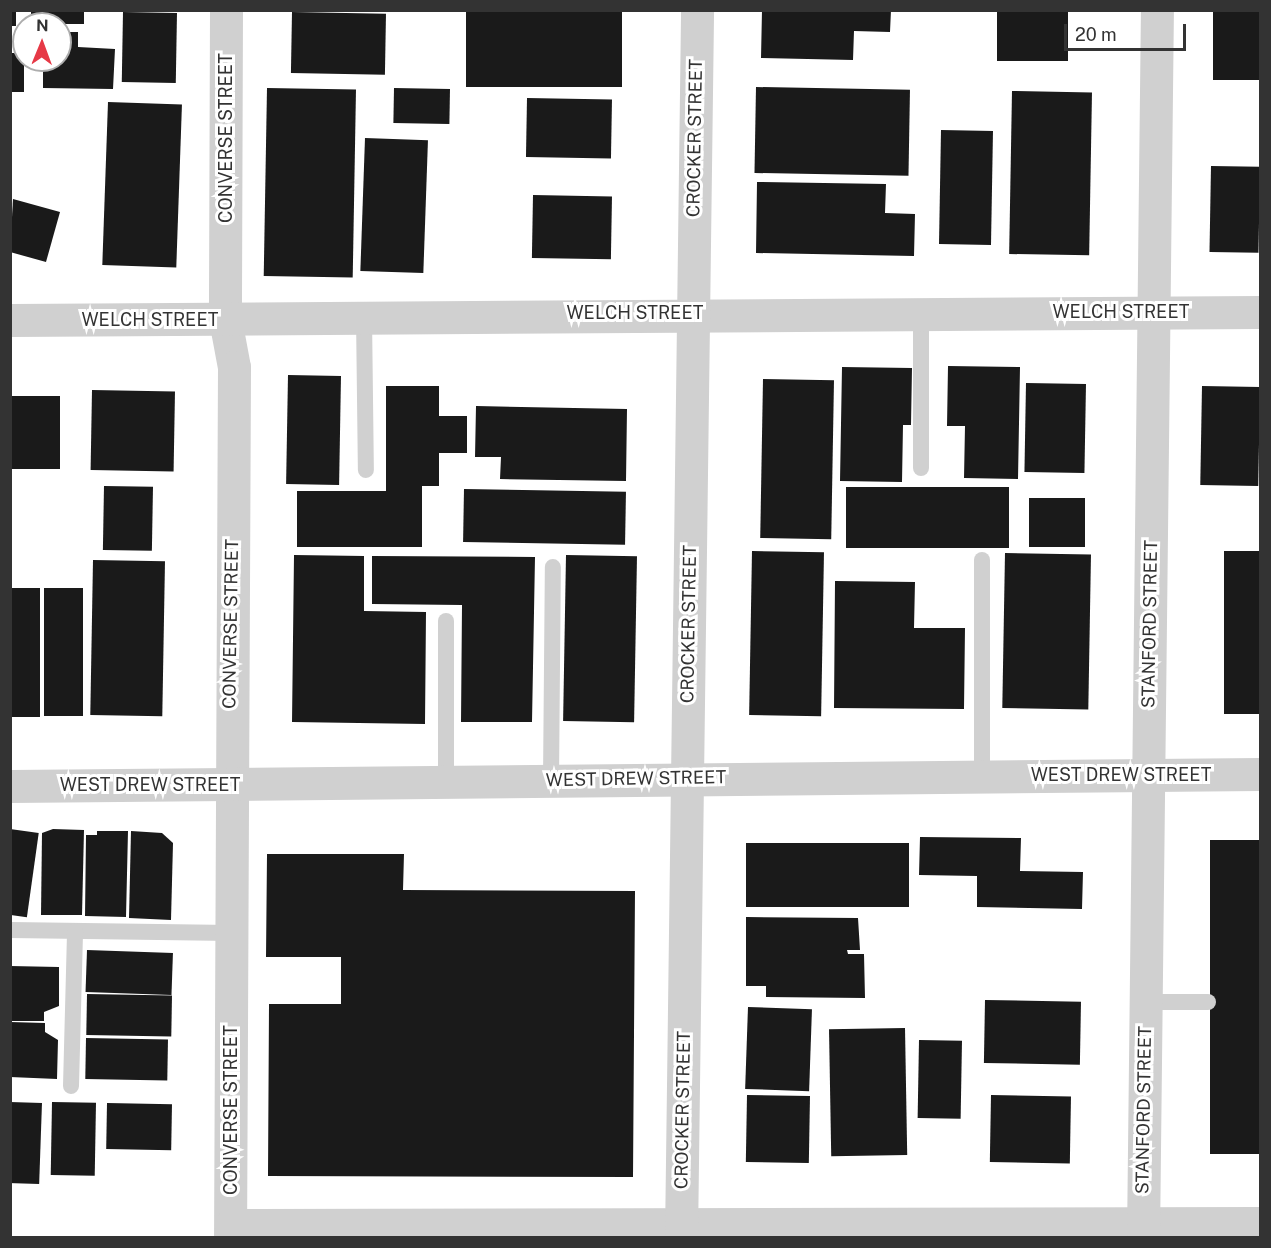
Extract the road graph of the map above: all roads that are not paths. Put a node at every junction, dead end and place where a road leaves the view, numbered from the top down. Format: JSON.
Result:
{"nodes":[{"id":1,"x":226,"y":10,"type":"edge"},
{"id":2,"x":697,"y":10,"type":"edge"},
{"id":3,"x":1157,"y":10,"type":"edge"},
{"id":4,"x":921,"y":312,"type":"junction"},
{"id":5,"x":1260,"y":312,"type":"edge"},
{"id":6,"x":693,"y":313,"type":"junction"},
{"id":7,"x":1153,"y":313,"type":"junction"},
{"id":8,"x":364,"y":316,"type":"junction"},
{"id":9,"x":225,"y":319,"type":"junction"},
{"id":10,"x":10,"y":320,"type":"edge"},
{"id":11,"x":921,"y":468,"type":"dead end"},
{"id":12,"x":366,"y":470,"type":"dead end"},
{"id":13,"x":982,"y":560,"type":"dead end"},
{"id":14,"x":553,"y":567,"type":"dead end"},
{"id":15,"x":446,"y":621,"type":"dead end"},
{"id":16,"x":1260,"y":774,"type":"edge"},
{"id":17,"x":982,"y":775,"type":"junction"},
{"id":18,"x":1149,"y":775,"type":"junction"},
{"id":19,"x":687,"y":778,"type":"junction"},
{"id":20,"x":551,"y":780,"type":"junction"},
{"id":21,"x":446,"y":781,"type":"junction"},
{"id":22,"x":230,"y":785,"type":"junction"},
{"id":23,"x":10,"y":786,"type":"edge"},
{"id":24,"x":10,"y":930,"type":"edge"},
{"id":25,"x":75,"y":931,"type":"junction"},
{"id":26,"x":232,"y":933,"type":"junction"},
{"id":27,"x":1146,"y":1002,"type":"junction"},
{"id":28,"x":1208,"y":1002,"type":"dead end"},
{"id":29,"x":71,"y":1086,"type":"dead end"},
{"id":30,"x":1260,"y":1223,"type":"edge"},
{"id":31,"x":230,"y":1231,"type":"edge"},
{"id":32,"x":681,"y":1231,"type":"edge"},
{"id":33,"x":1143,"y":1231,"type":"edge"}],
"edges":[{"from":1,"to":9,"type":"street","name":"CONVERSE STREET"},
{"from":2,"to":6,"type":"street","name":"CROCKER STREET"},
{"from":3,"to":7,"type":"street","name":"STANFORD STREET"},
{"from":4,"to":6,"type":"street","name":"WELCH STREET"},
{"from":4,"to":7,"type":"street","name":"WELCH STREET"},
{"from":4,"to":11,"type":"lane"},
{"from":5,"to":7,"type":"street","name":"WELCH STREET"},
{"from":6,"to":8,"type":"street","name":"WELCH STREET"},
{"from":6,"to":19,"type":"street","name":"CROCKER STREET"},
{"from":7,"to":18,"type":"street","name":"STANFORD STREET"},
{"from":8,"to":9,"type":"street","name":"WELCH STREET"},
{"from":8,"to":12,"type":"lane"},
{"from":9,"to":10,"type":"street","name":"WELCH STREET"},
{"from":9,"to":22,"type":"street","name":"CONVERSE STREET"},
{"from":13,"to":17,"type":"lane"},
{"from":14,"to":20,"type":"lane"},
{"from":15,"to":21,"type":"lane"},
{"from":16,"to":18,"type":"street","name":"WEST DREW STREET"},
{"from":17,"to":18,"type":"street","name":"WEST DREW STREET"},
{"from":17,"to":19,"type":"street","name":"WEST DREW STREET"},
{"from":18,"to":27,"type":"street","name":"STANFORD STREET"},
{"from":19,"to":20,"type":"street","name":"WEST DREW STREET"},
{"from":19,"to":32,"type":"street","name":"CROCKER STREET"},
{"from":20,"to":21,"type":"street","name":"WEST DREW STREET"},
{"from":21,"to":22,"type":"street","name":"WEST DREW STREET"},
{"from":22,"to":23,"type":"street","name":"WEST DREW STREET"},
{"from":22,"to":26,"type":"street","name":"CONVERSE STREET"},
{"from":24,"to":25,"type":"lane"},
{"from":25,"to":26,"type":"lane"},
{"from":25,"to":29,"type":"lane"},
{"from":26,"to":31,"type":"street","name":"CONVERSE STREET"},
{"from":27,"to":28,"type":"lane"},
{"from":27,"to":33,"type":"street","name":"STANFORD STREET"},
{"from":30,"to":33,"type":"street"},
{"from":31,"to":32,"type":"street"},
{"from":32,"to":33,"type":"street"}]}
